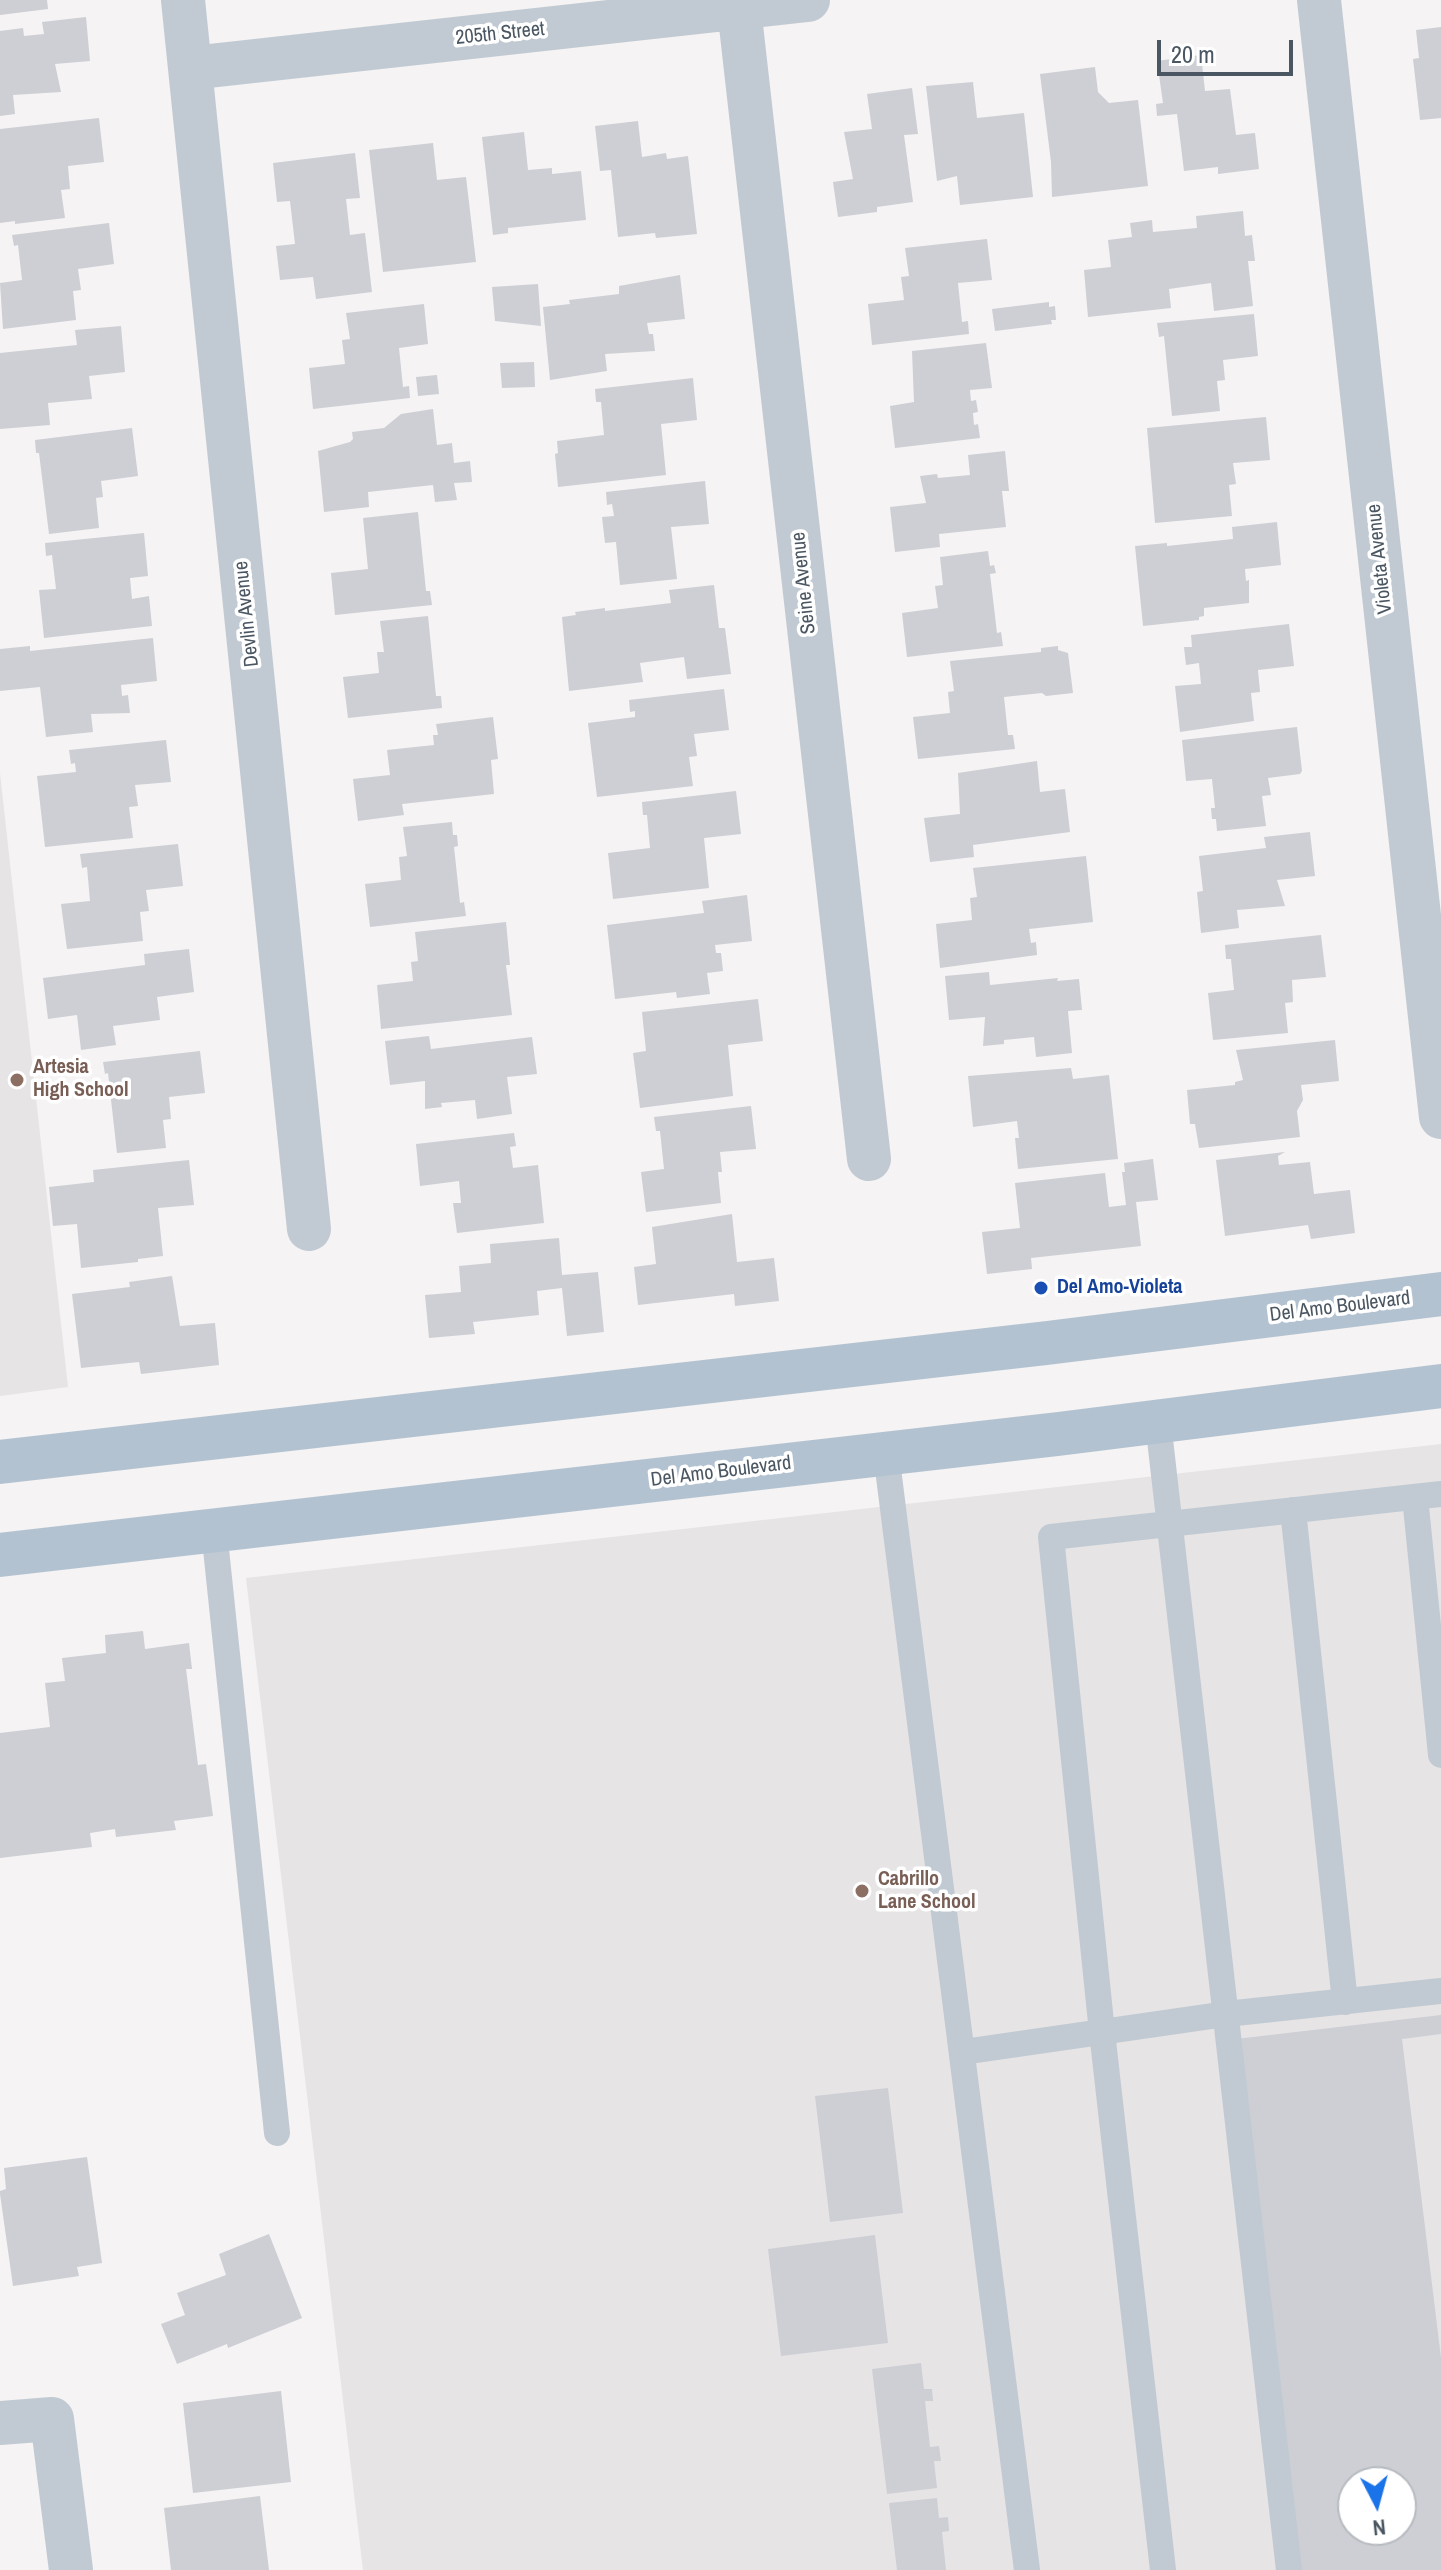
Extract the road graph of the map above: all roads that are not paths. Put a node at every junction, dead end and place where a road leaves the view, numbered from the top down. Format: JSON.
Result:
{"nodes":[{"id":1,"x":183,"y":0,"type":"edge"},
{"id":2,"x":808,"y":0,"type":"edge"},
{"id":3,"x":1319,"y":0,"type":"edge"},
{"id":4,"x":739,"y":8,"type":"junction"},
{"id":5,"x":191,"y":68,"type":"junction"},
{"id":6,"x":1441,"y":1117,"type":"edge"},
{"id":7,"x":869,"y":1159,"type":"dead end"},
{"id":8,"x":309,"y":1229,"type":"dead end"},
{"id":9,"x":1441,"y":1294,"type":"edge"},
{"id":10,"x":1441,"y":1386,"type":"edge"},
{"id":11,"x":1158,"y":1422,"type":"junction"},
{"id":12,"x":886,"y":1453,"type":"junction"},
{"id":13,"x":0,"y":1462,"type":"edge"},
{"id":14,"x":1441,"y":1494,"type":"edge"},
{"id":15,"x":1415,"y":1497,"type":"junction"},
{"id":16,"x":1293,"y":1510,"type":"junction"},
{"id":17,"x":1170,"y":1524,"type":"junction"},
{"id":18,"x":214,"y":1530,"type":"junction"},
{"id":19,"x":0,"y":1555,"type":"edge"},
{"id":20,"x":1441,"y":1755,"type":"edge"},
{"id":21,"x":1441,"y":1991,"type":"edge"},
{"id":22,"x":1345,"y":2002,"type":"junction"},
{"id":23,"x":1226,"y":2014,"type":"junction"},
{"id":24,"x":1102,"y":2032,"type":"junction"},
{"id":25,"x":963,"y":2052,"type":"junction"},
{"id":26,"x":277,"y":2133,"type":"dead end"},
{"id":27,"x":0,"y":2423,"type":"edge"},
{"id":28,"x":71,"y":2570,"type":"edge"},
{"id":29,"x":1027,"y":2570,"type":"edge"},
{"id":30,"x":1163,"y":2570,"type":"edge"},
{"id":31,"x":1289,"y":2570,"type":"edge"}],
"edges":[{"from":1,"to":5,"type":"street","name":"Devlin Avenue"},
{"from":2,"to":4,"type":"street","name":"205th Street"},
{"from":3,"to":6,"type":"street","name":"Violeta Avenue"},
{"from":4,"to":5,"type":"street","name":"205th Street"},
{"from":4,"to":7,"type":"street","name":"Seine Avenue"},
{"from":5,"to":8,"type":"street","name":"Devlin Avenue"},
{"from":9,"to":13,"type":"main road","name":"Del Amo Boulevard"},
{"from":10,"to":11,"type":"main road","name":"Del Amo Boulevard"},
{"from":11,"to":12,"type":"main road","name":"Del Amo Boulevard"},
{"from":11,"to":17,"type":"lane"},
{"from":12,"to":18,"type":"main road","name":"Del Amo Boulevard"},
{"from":12,"to":25,"type":"lane"},
{"from":14,"to":15,"type":"lane"},
{"from":15,"to":16,"type":"lane"},
{"from":15,"to":20,"type":"lane"},
{"from":16,"to":17,"type":"lane"},
{"from":16,"to":22,"type":"lane"},
{"from":17,"to":23,"type":"lane"},
{"from":17,"to":24,"type":"lane"},
{"from":18,"to":19,"type":"main road","name":"Del Amo Boulevard"},
{"from":18,"to":26,"type":"lane"},
{"from":21,"to":22,"type":"lane"},
{"from":22,"to":23,"type":"lane"},
{"from":23,"to":24,"type":"lane"},
{"from":23,"to":31,"type":"lane"},
{"from":24,"to":25,"type":"lane"},
{"from":24,"to":30,"type":"lane"},
{"from":25,"to":29,"type":"lane"},
{"from":27,"to":28,"type":"street"}]}
